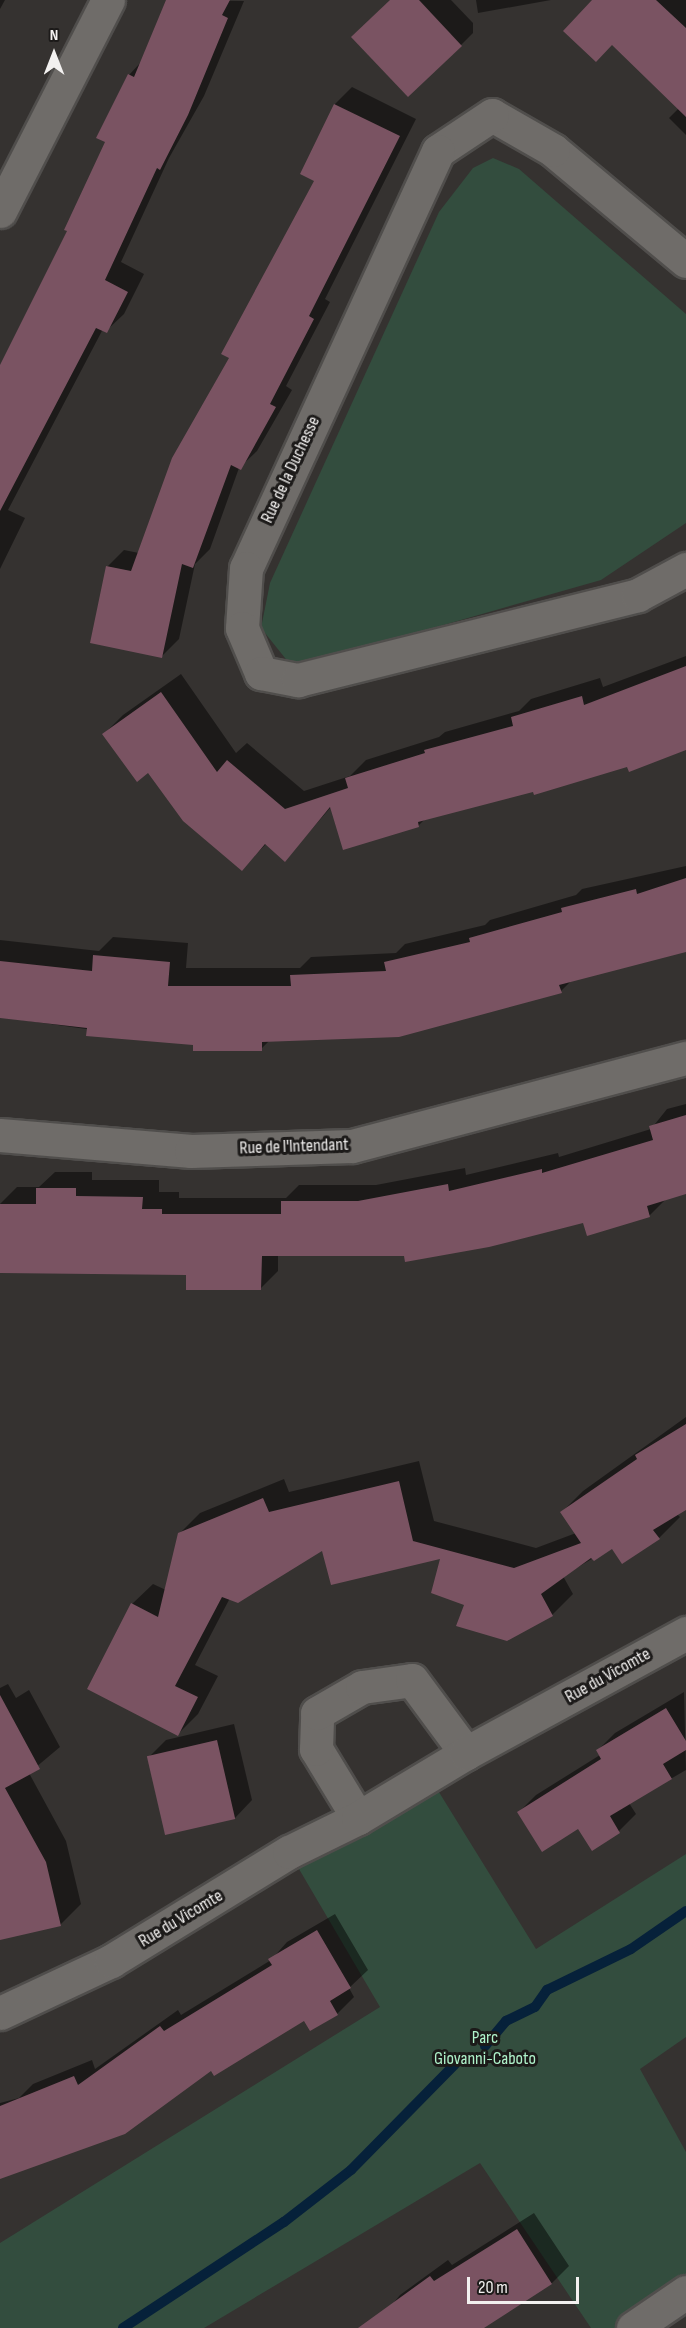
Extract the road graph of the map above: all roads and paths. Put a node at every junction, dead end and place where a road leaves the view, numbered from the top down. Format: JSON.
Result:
{"nodes":[{"id":1,"x":108,"y":0,"type":"edge"},
{"id":2,"x":0,"y":212,"type":"edge"},
{"id":3,"x":686,"y":261,"type":"edge"},
{"id":4,"x":686,"y":569,"type":"edge"},
{"id":5,"x":686,"y":1058,"type":"edge"},
{"id":6,"x":0,"y":1135,"type":"edge"},
{"id":7,"x":686,"y":1633,"type":"edge"},
{"id":8,"x":466,"y":1753,"type":"junction"},
{"id":9,"x":358,"y":1818,"type":"junction"},
{"id":10,"x":0,"y":2013,"type":"edge"},
{"id":11,"x":686,"y":2292,"type":"edge"},
{"id":12,"x":633,"y":2328,"type":"edge"}],
"edges":[{"from":1,"to":2,"type":"street"},
{"from":3,"to":4,"type":"street","name":"Rue de la Duchesse"},
{"from":5,"to":6,"type":"street","name":"Rue de l'Intendant"},
{"from":7,"to":8,"type":"street","name":"Rue du Vicomte"},
{"from":8,"to":9,"type":"street","name":"Rue du Vicomte"},
{"from":8,"to":9,"type":"street"},
{"from":9,"to":10,"type":"street","name":"Rue du Vicomte"},
{"from":11,"to":12,"type":"street"}]}
